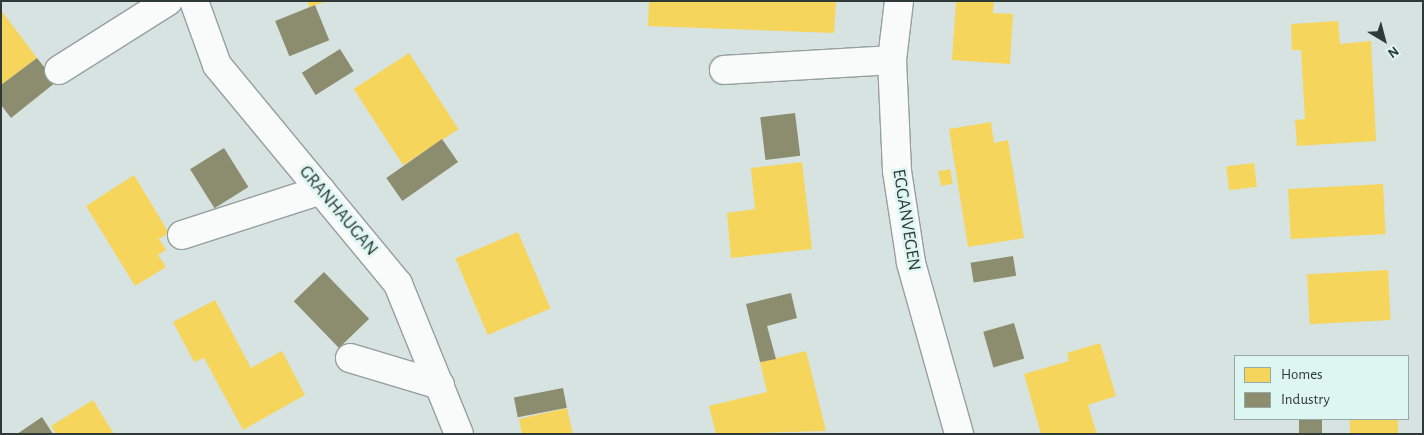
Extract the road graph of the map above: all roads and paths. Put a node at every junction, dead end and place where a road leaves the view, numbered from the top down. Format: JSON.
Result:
{"nodes":[{"id":1,"x":168,"y":1,"type":"edge"},
{"id":2,"x":194,"y":1,"type":"edge"},
{"id":3,"x":899,"y":1,"type":"edge"},
{"id":4,"x":892,"y":60,"type":"junction"},
{"id":5,"x":59,"y":70,"type":"dead end"},
{"id":6,"x":724,"y":70,"type":"dead end"},
{"id":7,"x":321,"y":190,"type":"junction"},
{"id":8,"x":182,"y":235,"type":"dead end"},
{"id":9,"x":350,"y":358,"type":"dead end"},
{"id":10,"x":440,"y":385,"type":"junction"},
{"id":11,"x":459,"y":434,"type":"edge"},
{"id":12,"x":959,"y":434,"type":"edge"}],
"edges":[{"from":1,"to":5,"type":"street"},
{"from":2,"to":7,"type":"street","name":"GRANHAUGAN"},
{"from":3,"to":4,"type":"street","name":"EGGANVEGEN"},
{"from":4,"to":6,"type":"street"},
{"from":4,"to":12,"type":"street","name":"EGGANVEGEN"},
{"from":7,"to":8,"type":"street"},
{"from":7,"to":10,"type":"street","name":"GRANHAUGAN"},
{"from":9,"to":10,"type":"street"},
{"from":10,"to":11,"type":"street","name":"GRANHAUGAN"}]}
